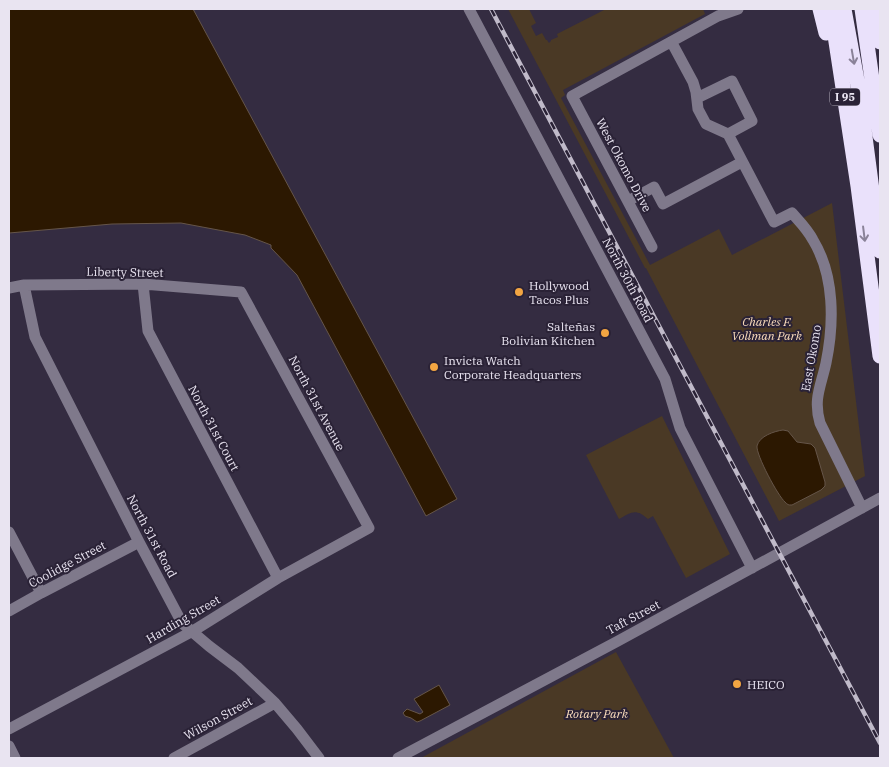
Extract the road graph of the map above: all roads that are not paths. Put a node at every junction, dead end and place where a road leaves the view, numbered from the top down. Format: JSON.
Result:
{"nodes":[{"id":1,"x":469,"y":9,"type":"edge"},
{"id":2,"x":738,"y":9,"type":"edge"},
{"id":3,"x":820,"y":9,"type":"edge"},
{"id":4,"x":831,"y":9,"type":"edge"},
{"id":5,"x":844,"y":9,"type":"edge"},
{"id":6,"x":862,"y":9,"type":"edge"},
{"id":7,"x":875,"y":9,"type":"edge"},
{"id":8,"x":716,"y":13,"type":"edge"},
{"id":9,"x":880,"y":42,"type":"edge"},
{"id":10,"x":672,"y":43,"type":"junction"},
{"id":11,"x":697,"y":98,"type":"junction"},
{"id":12,"x":728,"y":134,"type":"junction"},
{"id":13,"x":880,"y":135,"type":"edge"},
{"id":14,"x":742,"y":162,"type":"junction"},
{"id":15,"x":858,"y":186,"type":"junction"},
{"id":16,"x":628,"y":201,"type":"junction"},
{"id":17,"x":652,"y":247,"type":"dead end"},
{"id":18,"x":880,"y":251,"type":"edge"},
{"id":19,"x":24,"y":284,"type":"junction"},
{"id":20,"x":143,"y":284,"type":"junction"},
{"id":21,"x":9,"y":288,"type":"edge"},
{"id":22,"x":241,"y":292,"type":"joint"},
{"id":23,"x":880,"y":356,"type":"edge"},
{"id":24,"x":880,"y":498,"type":"edge"},
{"id":25,"x":862,"y":508,"type":"junction"},
{"id":26,"x":369,"y":528,"type":"joint"},
{"id":27,"x":9,"y":532,"type":"edge"},
{"id":28,"x":139,"y":542,"type":"junction"},
{"id":29,"x":752,"y":568,"type":"junction"},
{"id":30,"x":278,"y":578,"type":"junction"},
{"id":31,"x":41,"y":593,"type":"junction"},
{"id":32,"x":9,"y":611,"type":"edge"},
{"id":33,"x":193,"y":631,"type":"junction"},
{"id":34,"x":275,"y":703,"type":"junction"},
{"id":35,"x":9,"y":729,"type":"edge"},
{"id":36,"x":9,"y":746,"type":"edge"},
{"id":37,"x":15,"y":758,"type":"edge"},
{"id":38,"x":174,"y":758,"type":"edge"},
{"id":39,"x":320,"y":758,"type":"edge"},
{"id":40,"x":398,"y":758,"type":"edge"}],
"edges":[{"from":1,"to":29,"type":"street","name":"North 30th Road"},
{"from":2,"to":8,"type":"street"},
{"from":3,"to":15,"type":"highway"},
{"from":4,"to":15,"type":"highway","number":"I 95"},
{"from":5,"to":18,"type":"highway","one_way":true},
{"from":6,"to":13,"type":"highway"},
{"from":7,"to":9,"type":"highway"},
{"from":8,"to":10,"type":"street"},
{"from":10,"to":11,"type":"street"},
{"from":10,"to":16,"type":"street","name":"West Okomo Drive"},
{"from":11,"to":12,"type":"street"},
{"from":11,"to":12,"type":"street"},
{"from":12,"to":14,"type":"street"},
{"from":14,"to":16,"type":"street"},
{"from":14,"to":25,"type":"street","name":"East Okomo"},
{"from":15,"to":23,"type":"highway","number":"I 95","one_way":true},
{"from":16,"to":17,"type":"street","name":"West Okomo Drive"},
{"from":19,"to":20,"type":"street","name":"Liberty Street"},
{"from":19,"to":21,"type":"street","name":"Liberty Street"},
{"from":19,"to":28,"type":"street","name":"North 31st Road"},
{"from":20,"to":22,"type":"street","name":"Liberty Street"},
{"from":20,"to":30,"type":"street","name":"North 31st Court"},
{"from":22,"to":26,"type":"street","name":"North 31st Avenue"},
{"from":24,"to":25,"type":"street","name":"Taft Street"},
{"from":25,"to":29,"type":"street","name":"Taft Street"},
{"from":26,"to":30,"type":"street","name":"Harding Street"},
{"from":27,"to":31,"type":"street"},
{"from":28,"to":31,"type":"street","name":"Coolidge Street"},
{"from":28,"to":33,"type":"street","name":"North 31st Road"},
{"from":29,"to":40,"type":"street","name":"Taft Street"},
{"from":30,"to":33,"type":"street","name":"Harding Street"},
{"from":31,"to":32,"type":"street","name":"Coolidge Street"},
{"from":33,"to":34,"type":"street","name":"North 31st Road"},
{"from":33,"to":35,"type":"street","name":"Harding Street"},
{"from":34,"to":38,"type":"street","name":"Wilson Street"},
{"from":34,"to":39,"type":"street","name":"North 31st Road"},
{"from":36,"to":37,"type":"street"}]}
